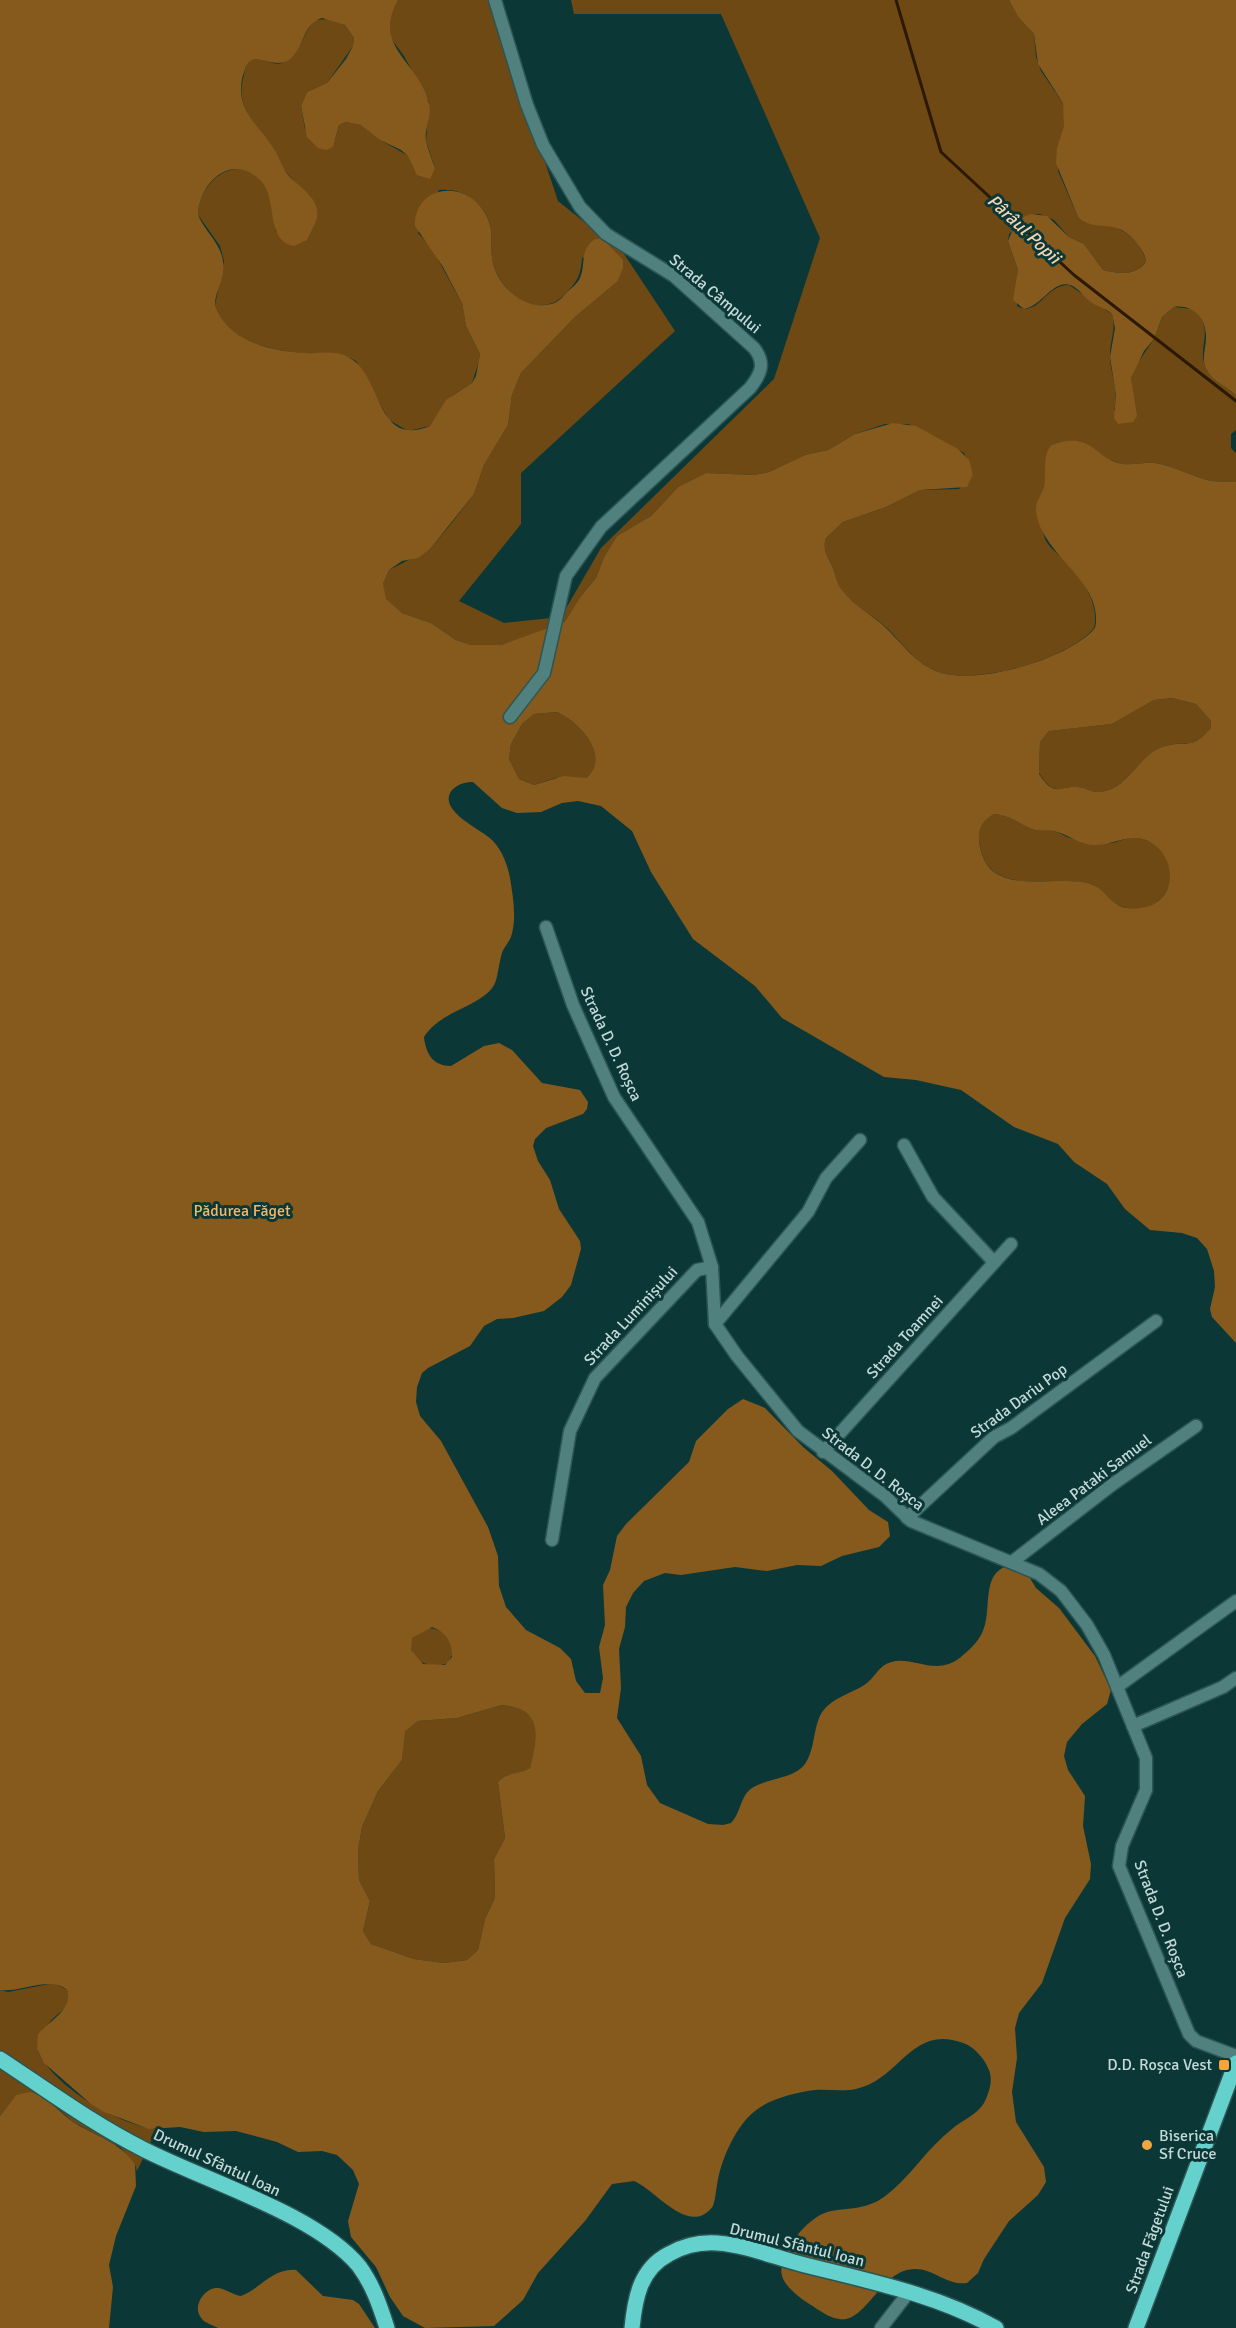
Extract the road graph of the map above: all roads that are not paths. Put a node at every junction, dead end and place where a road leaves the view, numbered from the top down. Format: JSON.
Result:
{"nodes":[{"id":1,"x":495,"y":0,"type":"edge"},
{"id":2,"x":510,"y":717,"type":"dead end"},
{"id":3,"x":546,"y":927,"type":"dead end"},
{"id":4,"x":860,"y":1140,"type":"dead end"},
{"id":5,"x":904,"y":1144,"type":"dead end"},
{"id":6,"x":1011,"y":1244,"type":"dead end"},
{"id":7,"x":994,"y":1262,"type":"junction"},
{"id":8,"x":712,"y":1267,"type":"junction"},
{"id":9,"x":1156,"y":1321,"type":"dead end"},
{"id":10,"x":716,"y":1324,"type":"junction"},
{"id":11,"x":1196,"y":1426,"type":"dead end"},
{"id":12,"x":823,"y":1452,"type":"junction"},
{"id":13,"x":907,"y":1518,"type":"junction"},
{"id":14,"x":552,"y":1540,"type":"dead end"},
{"id":15,"x":1012,"y":1562,"type":"junction"},
{"id":16,"x":1236,"y":1601,"type":"edge"},
{"id":17,"x":1236,"y":1678,"type":"edge"},
{"id":18,"x":1117,"y":1687,"type":"junction"},
{"id":19,"x":1133,"y":1726,"type":"junction"},
{"id":20,"x":1236,"y":2056,"type":"edge"},
{"id":21,"x":0,"y":2060,"type":"edge"},
{"id":22,"x":1236,"y":2063,"type":"edge"},
{"id":23,"x":909,"y":2292,"type":"junction"},
{"id":24,"x":387,"y":2328,"type":"edge"},
{"id":25,"x":632,"y":2328,"type":"edge"},
{"id":26,"x":880,"y":2328,"type":"edge"},
{"id":27,"x":996,"y":2328,"type":"edge"},
{"id":28,"x":1136,"y":2328,"type":"edge"}],
"edges":[{"from":1,"to":2,"type":"street","name":"Strada Câmpului"},
{"from":3,"to":8,"type":"street","name":"Strada D. D. Roșca"},
{"from":4,"to":10,"type":"street"},
{"from":5,"to":7,"type":"street"},
{"from":6,"to":7,"type":"street","name":"Strada Toamnei"},
{"from":7,"to":12,"type":"street","name":"Strada Toamnei"},
{"from":8,"to":10,"type":"street","name":"Strada D. D. Roșca"},
{"from":8,"to":14,"type":"street","name":"Strada Luminișului"},
{"from":9,"to":13,"type":"street","name":"Strada Dariu Pop"},
{"from":10,"to":12,"type":"street","name":"Strada D. D. Roșca"},
{"from":11,"to":15,"type":"street","name":"Aleea Pataki Samuel"},
{"from":12,"to":13,"type":"street","name":"Strada D. D. Roșca"},
{"from":13,"to":15,"type":"street","name":"Strada D. D. Roșca"},
{"from":15,"to":18,"type":"street","name":"Strada D. D. Roșca"},
{"from":16,"to":18,"type":"street"},
{"from":17,"to":19,"type":"street"},
{"from":18,"to":19,"type":"street","name":"Strada D. D. Roșca"},
{"from":19,"to":20,"type":"street","name":"Strada D. D. Roșca"},
{"from":21,"to":24,"type":"main road","name":"Drumul Sfântul Ioan"},
{"from":22,"to":28,"type":"main road","name":"Strada Făgetului"},
{"from":23,"to":25,"type":"main road","name":"Drumul Sfântul Ioan"},
{"from":23,"to":26,"type":"street"},
{"from":23,"to":27,"type":"main road","name":"Drumul Sfântul Ioan"}]}
